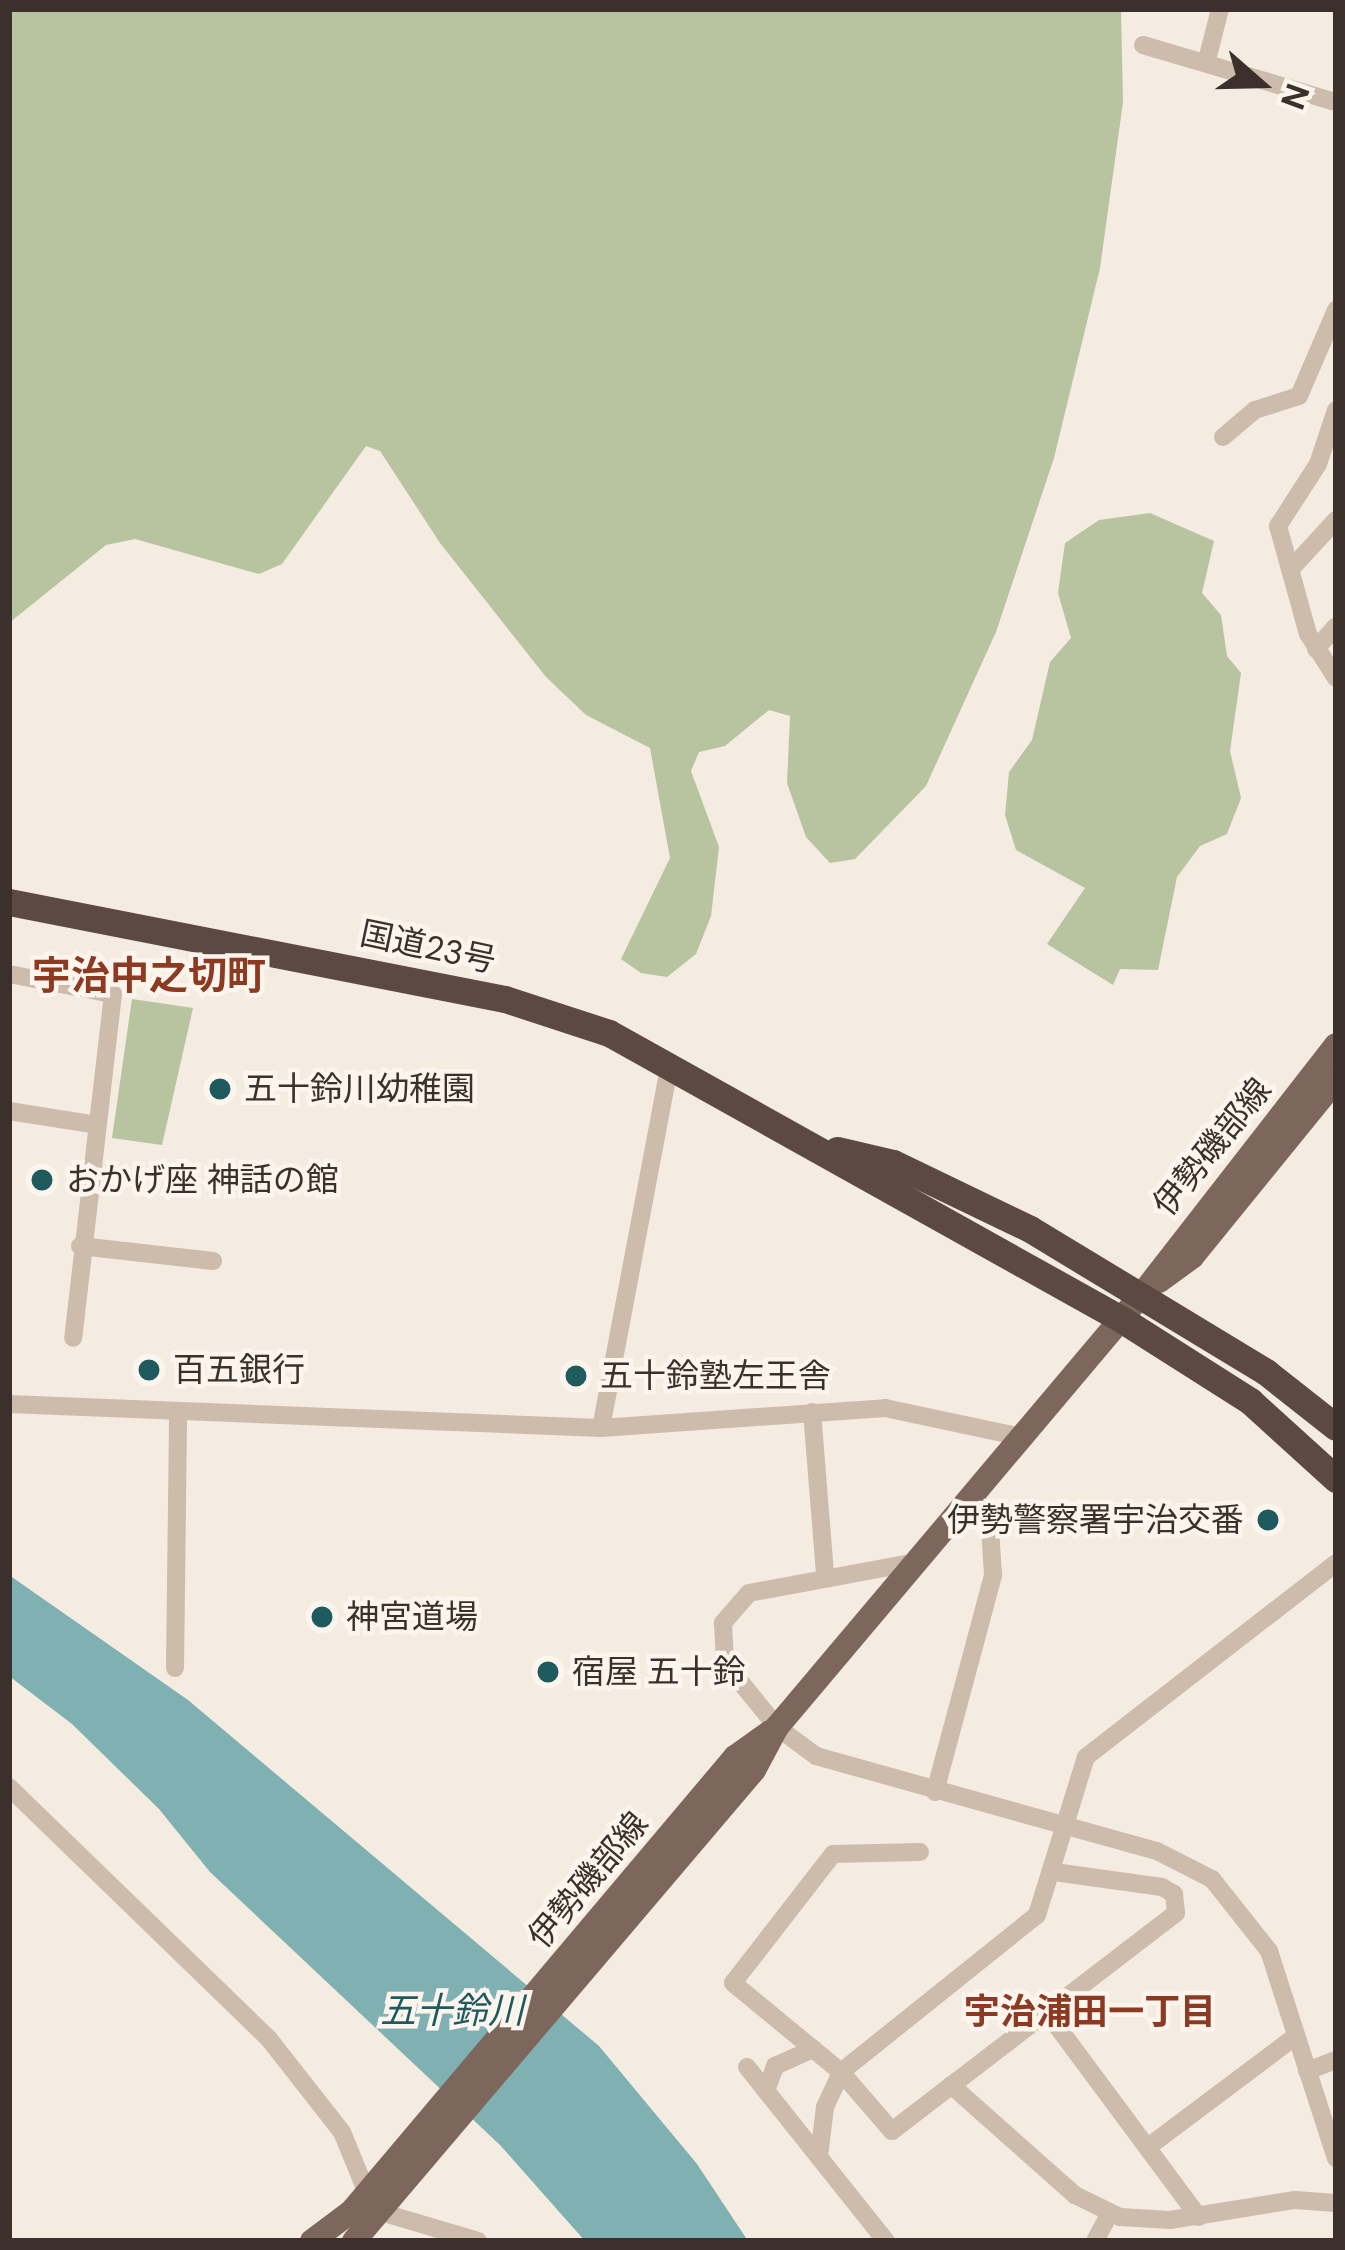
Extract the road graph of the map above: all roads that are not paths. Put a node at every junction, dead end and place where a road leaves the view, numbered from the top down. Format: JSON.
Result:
{"nodes":[{"id":1,"x":1220,"y":9,"type":"edge"},
{"id":2,"x":1143,"y":45,"type":"dead end"},
{"id":3,"x":1208,"y":60,"type":"junction"},
{"id":4,"x":1336,"y":102,"type":"edge"},
{"id":5,"x":1336,"y":310,"type":"edge"},
{"id":6,"x":1336,"y":410,"type":"edge"},
{"id":7,"x":1223,"y":437,"type":"dead end"},
{"id":8,"x":1336,"y":520,"type":"edge"},
{"id":9,"x":1290,"y":570,"type":"junction"},
{"id":10,"x":1336,"y":626,"type":"edge"},
{"id":11,"x":1316,"y":649,"type":"junction"},
{"id":12,"x":1336,"y":678,"type":"edge"},
{"id":13,"x":9,"y":902,"type":"edge"},
{"id":14,"x":9,"y":974,"type":"edge"},
{"id":15,"x":1336,"y":1045,"type":"edge"},
{"id":16,"x":670,"y":1064,"type":"junction"},
{"id":17,"x":1336,"y":1080,"type":"edge"},
{"id":18,"x":9,"y":1111,"type":"edge"},
{"id":19,"x":97,"y":1125,"type":"junction"},
{"id":20,"x":804,"y":1142,"type":"junction"},
{"id":21,"x":80,"y":1246,"type":"junction"},
{"id":22,"x":213,"y":1262,"type":"dead end"},
{"id":23,"x":1143,"y":1293,"type":"junction"},
{"id":24,"x":1121,"y":1319,"type":"junction"},
{"id":25,"x":73,"y":1338,"type":"dead end"},
{"id":26,"x":9,"y":1404,"type":"edge"},
{"id":27,"x":812,"y":1412,"type":"junction"},
{"id":28,"x":178,"y":1415,"type":"junction"},
{"id":29,"x":1336,"y":1427,"type":"edge"},
{"id":30,"x":602,"y":1428,"type":"junction"},
{"id":31,"x":1021,"y":1437,"type":"junction"},
{"id":32,"x":1336,"y":1479,"type":"edge"},
{"id":33,"x":972,"y":1496,"type":"junction"},
{"id":34,"x":916,"y":1562,"type":"junction"},
{"id":35,"x":1336,"y":1563,"type":"edge"},
{"id":36,"x":825,"y":1575,"type":"junction"},
{"id":37,"x":175,"y":1668,"type":"dead end"},
{"id":38,"x":777,"y":1727,"type":"junction"},
{"id":39,"x":9,"y":1786,"type":"edge"},
{"id":40,"x":935,"y":1792,"type":"junction"},
{"id":41,"x":1064,"y":1825,"type":"junction"},
{"id":42,"x":920,"y":1852,"type":"dead end"},
{"id":43,"x":1054,"y":1872,"type":"junction"},
{"id":44,"x":1048,"y":2014,"type":"junction"},
{"id":45,"x":1297,"y":2036,"type":"junction"},
{"id":46,"x":813,"y":2049,"type":"junction"},
{"id":47,"x":1336,"y":2060,"type":"edge"},
{"id":48,"x":747,"y":2067,"type":"dead end"},
{"id":49,"x":1307,"y":2071,"type":"junction"},
{"id":50,"x":841,"y":2072,"type":"junction"},
{"id":51,"x":951,"y":2085,"type":"junction"},
{"id":52,"x":766,"y":2091,"type":"junction"},
{"id":53,"x":1148,"y":2147,"type":"junction"},
{"id":54,"x":818,"y":2157,"type":"junction"},
{"id":55,"x":1336,"y":2158,"type":"edge"},
{"id":56,"x":382,"y":2195,"type":"junction"},
{"id":57,"x":1336,"y":2203,"type":"edge"},
{"id":58,"x":1119,"y":2216,"type":"junction"},
{"id":59,"x":1198,"y":2217,"type":"junction"},
{"id":60,"x":312,"y":2241,"type":"edge"},
{"id":61,"x":354,"y":2241,"type":"edge"},
{"id":62,"x":478,"y":2241,"type":"edge"},
{"id":63,"x":886,"y":2241,"type":"edge"},
{"id":64,"x":1095,"y":2241,"type":"edge"},
{"id":65,"x":1136,"y":2241,"type":"edge"}],
"edges":[{"from":1,"to":3,"type":"street"},
{"from":2,"to":3,"type":"street"},
{"from":3,"to":4,"type":"street"},
{"from":5,"to":7,"type":"street"},
{"from":6,"to":9,"type":"street"},
{"from":8,"to":9,"type":"street"},
{"from":9,"to":11,"type":"street"},
{"from":10,"to":11,"type":"street"},
{"from":11,"to":12,"type":"street"},
{"from":13,"to":16,"type":"highway","name":"国道23号"},
{"from":14,"to":19,"type":"street"},
{"from":15,"to":23,"type":"main road","name":"伊勢磯部線"},
{"from":16,"to":20,"type":"highway","name":"国道23号"},
{"from":16,"to":30,"type":"street"},
{"from":17,"to":23,"type":"main road","name":"伊勢磯部線"},
{"from":18,"to":19,"type":"street"},
{"from":19,"to":21,"type":"street"},
{"from":20,"to":23,"type":"highway","name":"国道23号"},
{"from":20,"to":24,"type":"highway","name":"国道23号"},
{"from":21,"to":22,"type":"street"},
{"from":21,"to":25,"type":"street"},
{"from":23,"to":24,"type":"main road","name":"伊勢磯部線"},
{"from":23,"to":29,"type":"highway","name":"国道23号"},
{"from":24,"to":31,"type":"main road","name":"伊勢磯部線"},
{"from":24,"to":32,"type":"highway","name":"国道23号"},
{"from":26,"to":28,"type":"street"},
{"from":27,"to":30,"type":"street"},
{"from":27,"to":31,"type":"street"},
{"from":27,"to":36,"type":"street"},
{"from":28,"to":30,"type":"street"},
{"from":28,"to":37,"type":"street"},
{"from":31,"to":33,"type":"main road","name":"伊勢磯部線"},
{"from":33,"to":34,"type":"main road","name":"伊勢磯部線"},
{"from":33,"to":40,"type":"street"},
{"from":34,"to":36,"type":"street"},
{"from":34,"to":38,"type":"main road","name":"伊勢磯部線"},
{"from":35,"to":41,"type":"street"},
{"from":36,"to":38,"type":"street"},
{"from":38,"to":40,"type":"street"},
{"from":38,"to":56,"type":"main road","name":"伊勢磯部線"},
{"from":39,"to":56,"type":"street"},
{"from":40,"to":41,"type":"street"},
{"from":41,"to":43,"type":"street"},
{"from":41,"to":45,"type":"street"},
{"from":42,"to":46,"type":"street"},
{"from":43,"to":44,"type":"street"},
{"from":43,"to":50,"type":"street"},
{"from":44,"to":51,"type":"street"},
{"from":44,"to":53,"type":"street"},
{"from":45,"to":49,"type":"street"},
{"from":45,"to":53,"type":"street"},
{"from":46,"to":50,"type":"street"},
{"from":46,"to":52,"type":"street"},
{"from":47,"to":49,"type":"street"},
{"from":48,"to":52,"type":"street"},
{"from":49,"to":55,"type":"street"},
{"from":50,"to":51,"type":"street"},
{"from":50,"to":54,"type":"street"},
{"from":51,"to":58,"type":"street"},
{"from":52,"to":54,"type":"street"},
{"from":53,"to":59,"type":"street"},
{"from":54,"to":63,"type":"street"},
{"from":56,"to":60,"type":"main road","name":"伊勢磯部線"},
{"from":56,"to":61,"type":"main road","name":"伊勢磯部線"},
{"from":56,"to":62,"type":"street"},
{"from":57,"to":59,"type":"street"},
{"from":58,"to":59,"type":"street"},
{"from":58,"to":64,"type":"street"},
{"from":58,"to":65,"type":"street"}]}
